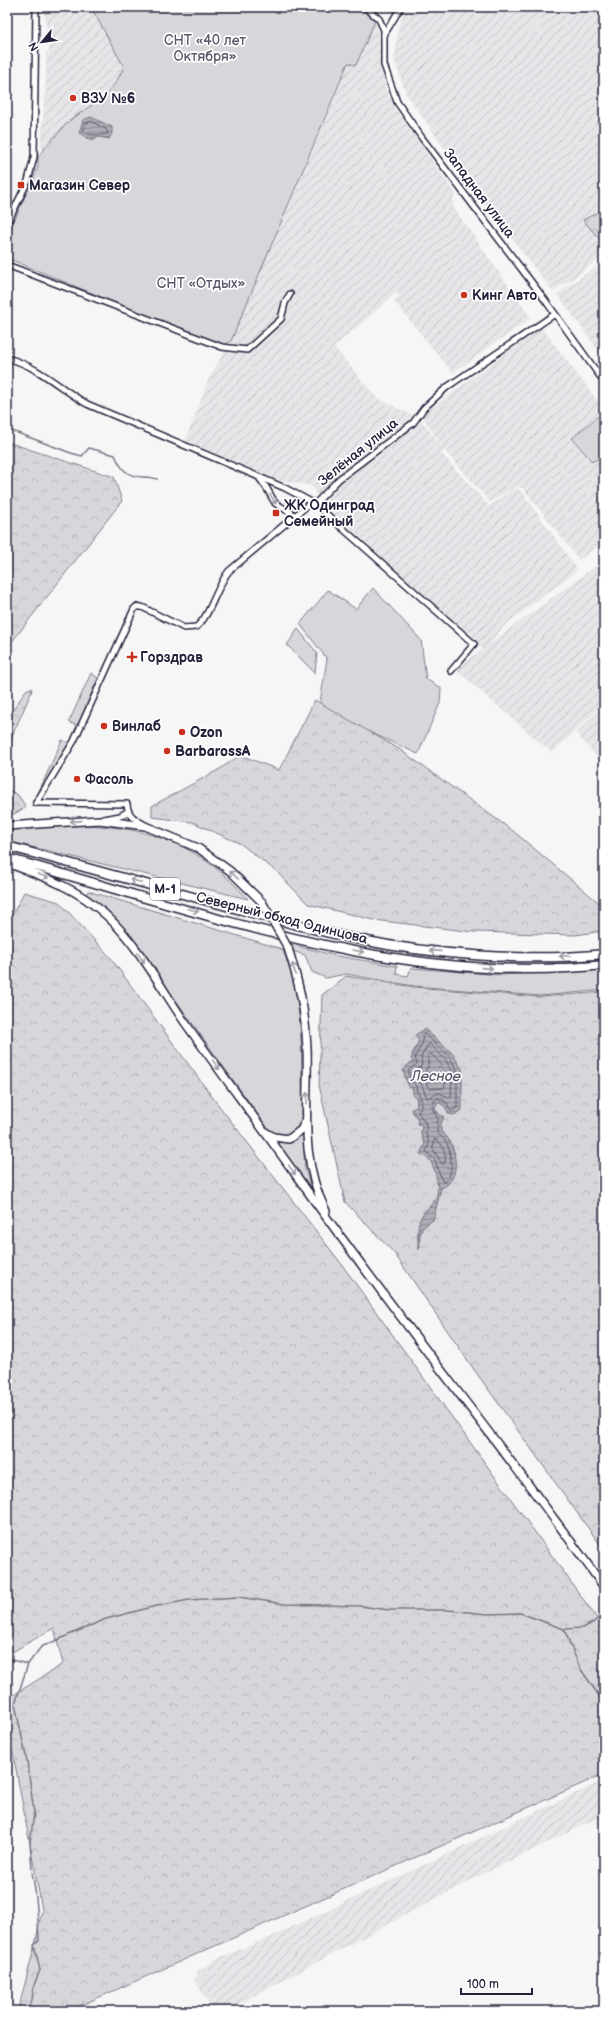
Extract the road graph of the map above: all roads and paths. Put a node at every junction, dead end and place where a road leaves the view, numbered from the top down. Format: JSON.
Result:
{"nodes":[{"id":1,"x":36,"y":7,"type":"edge"},
{"id":2,"x":365,"y":7,"type":"edge"},
{"id":3,"x":401,"y":7,"type":"edge"},
{"id":4,"x":384,"y":35,"type":"junction"},
{"id":5,"x":7,"y":224,"type":"edge"},
{"id":6,"x":7,"y":265,"type":"edge"},
{"id":7,"x":290,"y":294,"type":"dead end"},
{"id":8,"x":555,"y":314,"type":"junction"},
{"id":9,"x":7,"y":358,"type":"edge"},
{"id":10,"x":604,"y":382,"type":"edge"},
{"id":11,"x":256,"y":476,"type":"junction"},
{"id":12,"x":315,"y":504,"type":"junction"},
{"id":13,"x":296,"y":516,"type":"junction"},
{"id":14,"x":451,"y":671,"type":"dead end"},
{"id":15,"x":127,"y":812,"type":"junction"},
{"id":16,"x":99,"y":820,"type":"junction"},
{"id":17,"x":7,"y":826,"type":"edge"},
{"id":18,"x":166,"y":834,"type":"junction"},
{"id":19,"x":7,"y":846,"type":"edge"},
{"id":20,"x":7,"y":858,"type":"edge"},
{"id":21,"x":7,"y":863,"type":"edge"},
{"id":22,"x":604,"y":954,"type":"edge"},
{"id":23,"x":604,"y":965,"type":"edge"},
{"id":24,"x":307,"y":1115,"type":"junction"},
{"id":25,"x":262,"y":1127,"type":"junction"},
{"id":26,"x":351,"y":1252,"type":"junction"},
{"id":27,"x":604,"y":1587,"type":"edge"}],
"edges":[{"from":1,"to":5,"type":"street"},
{"from":2,"to":4,"type":"street","name":"Западная улица"},
{"from":3,"to":4,"type":"street"},
{"from":4,"to":8,"type":"street","name":"Западная улица"},
{"from":6,"to":7,"type":"street"},
{"from":8,"to":10,"type":"street","name":"Западная улица"},
{"from":8,"to":12,"type":"street","name":"Зелёная улица"},
{"from":9,"to":11,"type":"street"},
{"from":11,"to":12,"type":"street"},
{"from":11,"to":13,"type":"street","one_way":true},
{"from":12,"to":13,"type":"street"},
{"from":12,"to":14,"type":"street","name":"Зелёная улица"},
{"from":13,"to":15,"type":"street"},
{"from":15,"to":16,"type":"street"},
{"from":15,"to":18,"type":"street"},
{"from":16,"to":17,"type":"main road","one_way":true},
{"from":16,"to":18,"type":"main road"},
{"from":24,"to":18,"type":"main road","one_way":true,"bridge":true},
{"from":22,"to":19,"type":"highway","name":"Северный обход Одинцова","number":"М-1","one_way":true},
{"from":20,"to":23,"type":"highway","name":"Северный обход Одинцова","number":"М-1","one_way":true},
{"from":21,"to":25,"type":"main road","one_way":true},
{"from":24,"to":25,"type":"main road"},
{"from":24,"to":26,"type":"main road"},
{"from":25,"to":26,"type":"main road","one_way":true},
{"from":26,"to":27,"type":"main road"}]}
